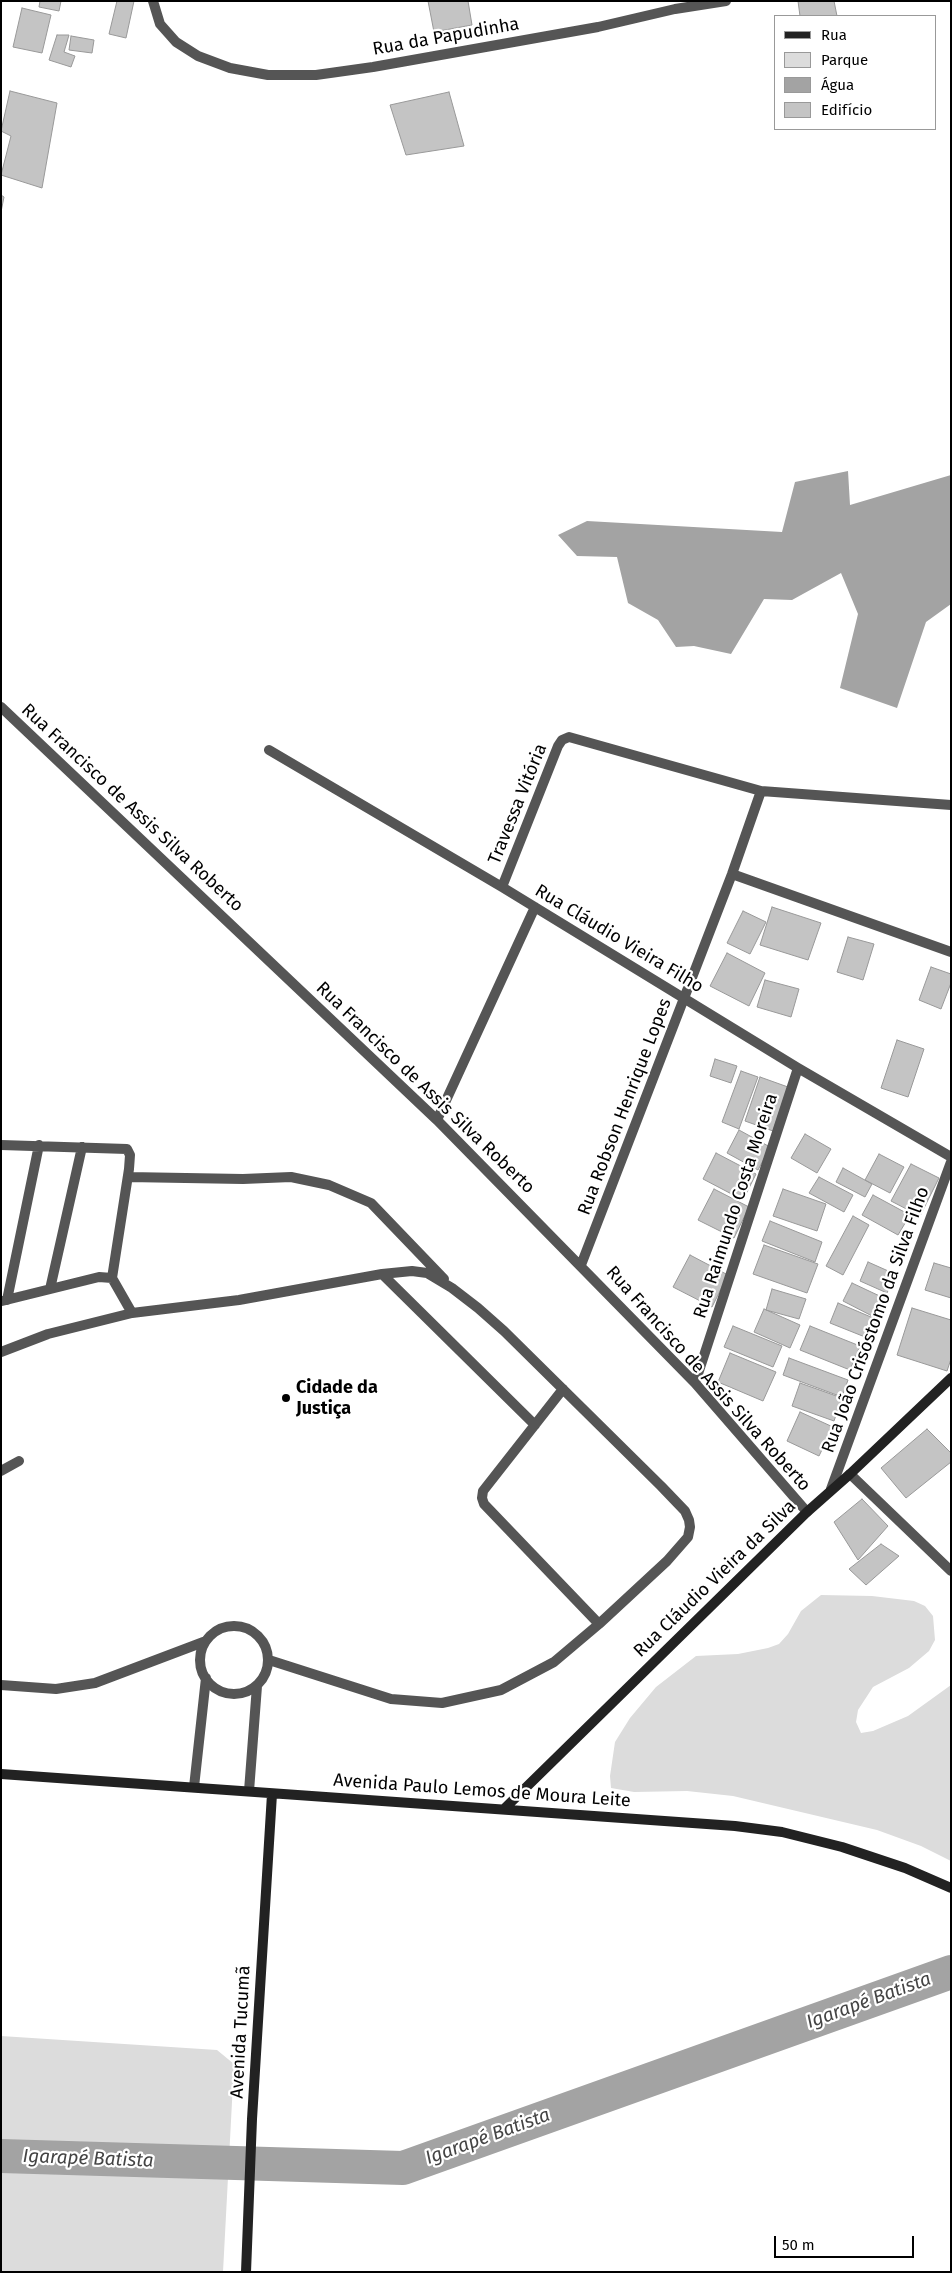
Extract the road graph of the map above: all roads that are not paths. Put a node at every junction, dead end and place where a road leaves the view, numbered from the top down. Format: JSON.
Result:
{"nodes":[{"id":1,"x":153,"y":1,"type":"edge"},
{"id":2,"x":726,"y":1,"type":"edge"},
{"id":3,"x":1,"y":707,"type":"edge"},
{"id":4,"x":269,"y":750,"type":"dead end"},
{"id":5,"x":761,"y":791,"type":"junction"},
{"id":6,"x":951,"y":805,"type":"edge"},
{"id":7,"x":732,"y":874,"type":"junction"},
{"id":8,"x":502,"y":887,"type":"junction"},
{"id":9,"x":535,"y":907,"type":"junction"},
{"id":10,"x":951,"y":952,"type":"edge"},
{"id":11,"x":684,"y":999,"type":"junction"},
{"id":12,"x":798,"y":1068,"type":"junction"},
{"id":13,"x":437,"y":1120,"type":"junction"},
{"id":14,"x":1,"y":1145,"type":"edge"},
{"id":15,"x":39,"y":1145,"type":"junction"},
{"id":16,"x":82,"y":1147,"type":"junction"},
{"id":17,"x":951,"y":1157,"type":"edge"},
{"id":18,"x":951,"y":1162,"type":"edge"},
{"id":19,"x":128,"y":1177,"type":"junction"},
{"id":20,"x":581,"y":1265,"type":"junction"},
{"id":21,"x":382,"y":1274,"type":"junction"},
{"id":22,"x":112,"y":1278,"type":"junction"},
{"id":23,"x":452,"y":1288,"type":"junction"},
{"id":24,"x":50,"y":1289,"type":"junction"},
{"id":25,"x":4,"y":1301,"type":"edge"},
{"id":26,"x":132,"y":1313,"type":"junction"},
{"id":27,"x":1,"y":1352,"type":"edge"},
{"id":28,"x":951,"y":1378,"type":"edge"},
{"id":29,"x":695,"y":1383,"type":"junction"},
{"id":30,"x":563,"y":1389,"type":"junction"},
{"id":31,"x":535,"y":1425,"type":"junction"},
{"id":32,"x":19,"y":1461,"type":"dead end"},
{"id":33,"x":1,"y":1471,"type":"edge"},
{"id":34,"x":850,"y":1474,"type":"junction"},
{"id":35,"x":831,"y":1489,"type":"junction"},
{"id":36,"x":807,"y":1512,"type":"junction"},
{"id":37,"x":951,"y":1571,"type":"edge"},
{"id":38,"x":599,"y":1624,"type":"junction"},
{"id":39,"x":206,"y":1642,"type":"junction"},
{"id":40,"x":269,"y":1660,"type":"junction"},
{"id":41,"x":206,"y":1678,"type":"junction"},
{"id":42,"x":1,"y":1685,"type":"edge"},
{"id":43,"x":257,"y":1686,"type":"junction"},
{"id":44,"x":1,"y":1774,"type":"edge"},
{"id":45,"x":194,"y":1787,"type":"junction"},
{"id":46,"x":249,"y":1791,"type":"junction"},
{"id":47,"x":272,"y":1794,"type":"junction"},
{"id":48,"x":505,"y":1808,"type":"junction"},
{"id":49,"x":951,"y":1888,"type":"edge"},
{"id":50,"x":246,"y":2272,"type":"edge"}],
"edges":[{"from":1,"to":2,"type":"street","name":"Rua da Papudinha"},
{"from":3,"to":13,"type":"street","name":"Rua Francisco de Assis Silva Roberto"},
{"from":4,"to":8,"type":"street","name":"Rua Cláudio Vieira Filho"},
{"from":5,"to":6,"type":"street"},
{"from":5,"to":7,"type":"street","name":"Rua Robson Henrique Lopes"},
{"from":5,"to":8,"type":"street","name":"Travessa Vitória"},
{"from":7,"to":10,"type":"street"},
{"from":7,"to":11,"type":"street","name":"Rua Robson Henrique Lopes"},
{"from":8,"to":9,"type":"street","name":"Rua Cláudio Vieira Filho"},
{"from":9,"to":11,"type":"street","name":"Rua Cláudio Vieira Filho"},
{"from":9,"to":13,"type":"street"},
{"from":11,"to":12,"type":"street","name":"Rua Cláudio Vieira Filho"},
{"from":11,"to":20,"type":"street","name":"Rua Robson Henrique Lopes"},
{"from":12,"to":17,"type":"street","name":"Rua Cláudio Vieira Filho"},
{"from":12,"to":29,"type":"street","name":"Rua Raimundo Costa Moreira"},
{"from":13,"to":20,"type":"street","name":"Rua Francisco de Assis Silva Roberto"},
{"from":14,"to":15,"type":"street"},
{"from":15,"to":16,"type":"street"},
{"from":15,"to":25,"type":"street"},
{"from":16,"to":19,"type":"street"},
{"from":16,"to":24,"type":"street"},
{"from":18,"to":35,"type":"street","name":"Rua João Crisóstomo da Silva Filho"},
{"from":19,"to":22,"type":"street"},
{"from":19,"to":23,"type":"street"},
{"from":20,"to":29,"type":"street","name":"Rua Francisco de Assis Silva Roberto"},
{"from":21,"to":23,"type":"street"},
{"from":21,"to":26,"type":"street"},
{"from":21,"to":31,"type":"street"},
{"from":22,"to":24,"type":"street"},
{"from":22,"to":26,"type":"street"},
{"from":23,"to":30,"type":"street"},
{"from":24,"to":25,"type":"street"},
{"from":26,"to":27,"type":"street"},
{"from":28,"to":34,"type":"street","name":"Rua Cláudio Vieira da Silva"},
{"from":29,"to":36,"type":"street","name":"Rua Francisco de Assis Silva Roberto"},
{"from":30,"to":31,"type":"street"},
{"from":30,"to":38,"type":"street"},
{"from":31,"to":38,"type":"street"},
{"from":32,"to":33,"type":"street"},
{"from":34,"to":35,"type":"street","name":"Rua Cláudio Vieira da Silva"},
{"from":34,"to":37,"type":"street"},
{"from":35,"to":36,"type":"street","name":"Rua Cláudio Vieira da Silva"},
{"from":36,"to":48,"type":"street","name":"Rua Cláudio Vieira da Silva"},
{"from":38,"to":40,"type":"street"},
{"from":39,"to":40,"type":"street"},
{"from":39,"to":41,"type":"street"},
{"from":39,"to":42,"type":"street"},
{"from":40,"to":43,"type":"street"},
{"from":41,"to":43,"type":"street"},
{"from":41,"to":45,"type":"street"},
{"from":43,"to":46,"type":"street"},
{"from":44,"to":45,"type":"street","name":"Avenida Paulo Lemos de Moura Leite"},
{"from":45,"to":46,"type":"street","name":"Avenida Paulo Lemos de Moura Leite"},
{"from":46,"to":47,"type":"street","name":"Avenida Paulo Lemos de Moura Leite"},
{"from":47,"to":48,"type":"street","name":"Avenida Paulo Lemos de Moura Leite"},
{"from":47,"to":50,"type":"street","name":"Avenida Tucumã"},
{"from":48,"to":49,"type":"street","name":"Avenida Paulo Lemos de Moura Leite"}]}
